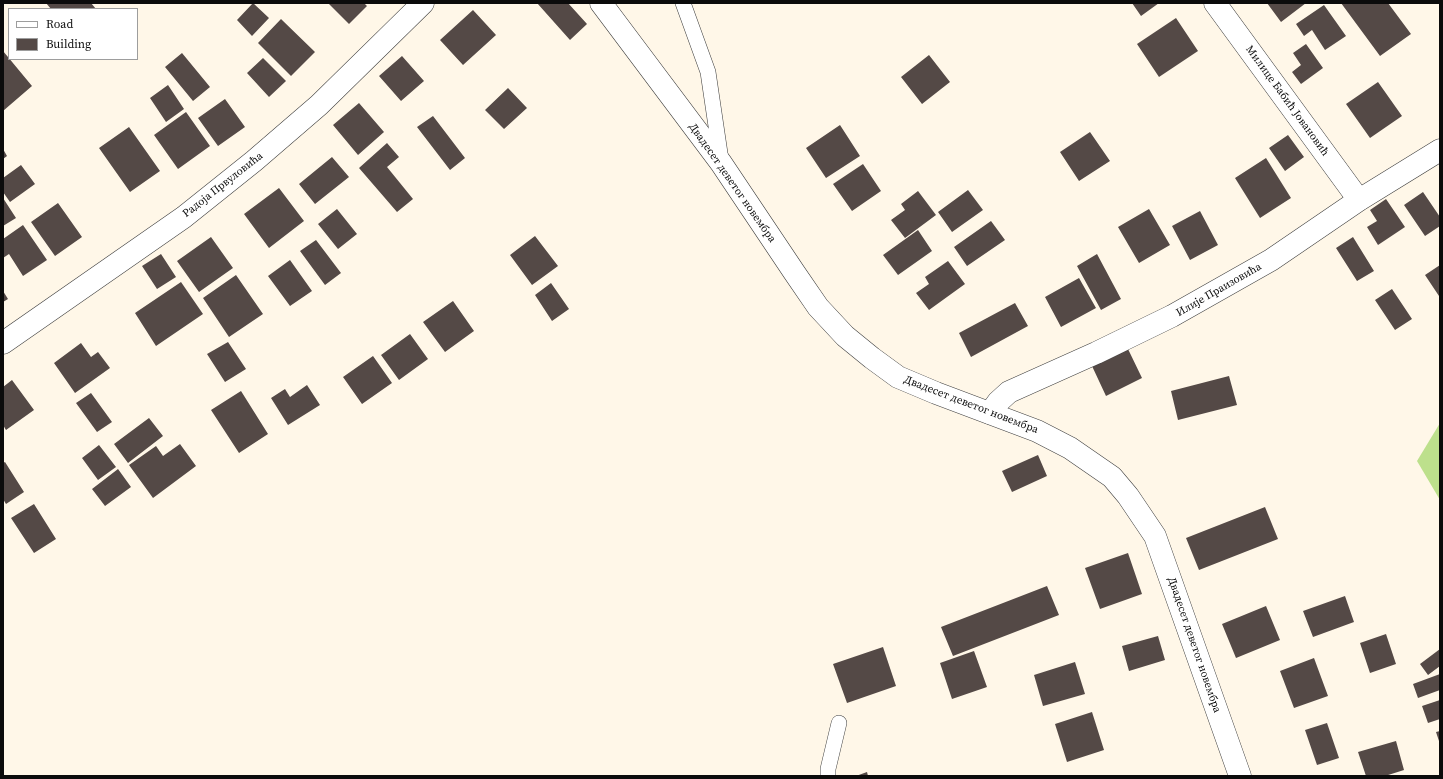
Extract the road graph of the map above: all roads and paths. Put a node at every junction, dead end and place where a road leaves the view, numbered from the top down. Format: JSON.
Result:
{"nodes":[{"id":1,"x":423,"y":3,"type":"edge"},
{"id":2,"x":683,"y":3,"type":"edge"},
{"id":3,"x":1215,"y":3,"type":"edge"},
{"id":4,"x":603,"y":4,"type":"edge"},
{"id":5,"x":1440,"y":150,"type":"edge"},
{"id":6,"x":721,"y":162,"type":"junction"},
{"id":7,"x":1359,"y":200,"type":"junction"},
{"id":8,"x":3,"y":343,"type":"edge"},
{"id":9,"x":990,"y":412,"type":"junction"},
{"id":10,"x":839,"y":723,"type":"dead end"},
{"id":11,"x":828,"y":776,"type":"edge"},
{"id":12,"x":1240,"y":776,"type":"edge"}],
"edges":[{"from":1,"to":8,"type":"street","name":"Радоја Првуловића"},
{"from":2,"to":6,"type":"lane"},
{"from":3,"to":7,"type":"street","name":"Милице Бабић Јовановић"},
{"from":4,"to":6,"type":"street","name":"Двадесет деветог новембра"},
{"from":5,"to":7,"type":"street","name":"Илије Праизовића"},
{"from":6,"to":9,"type":"street","name":"Двадесет деветог новембра"},
{"from":7,"to":9,"type":"street","name":"Илије Праизовића"},
{"from":9,"to":12,"type":"street","name":"Двадесет деветог новембра"},
{"from":10,"to":11,"type":"lane"}]}
